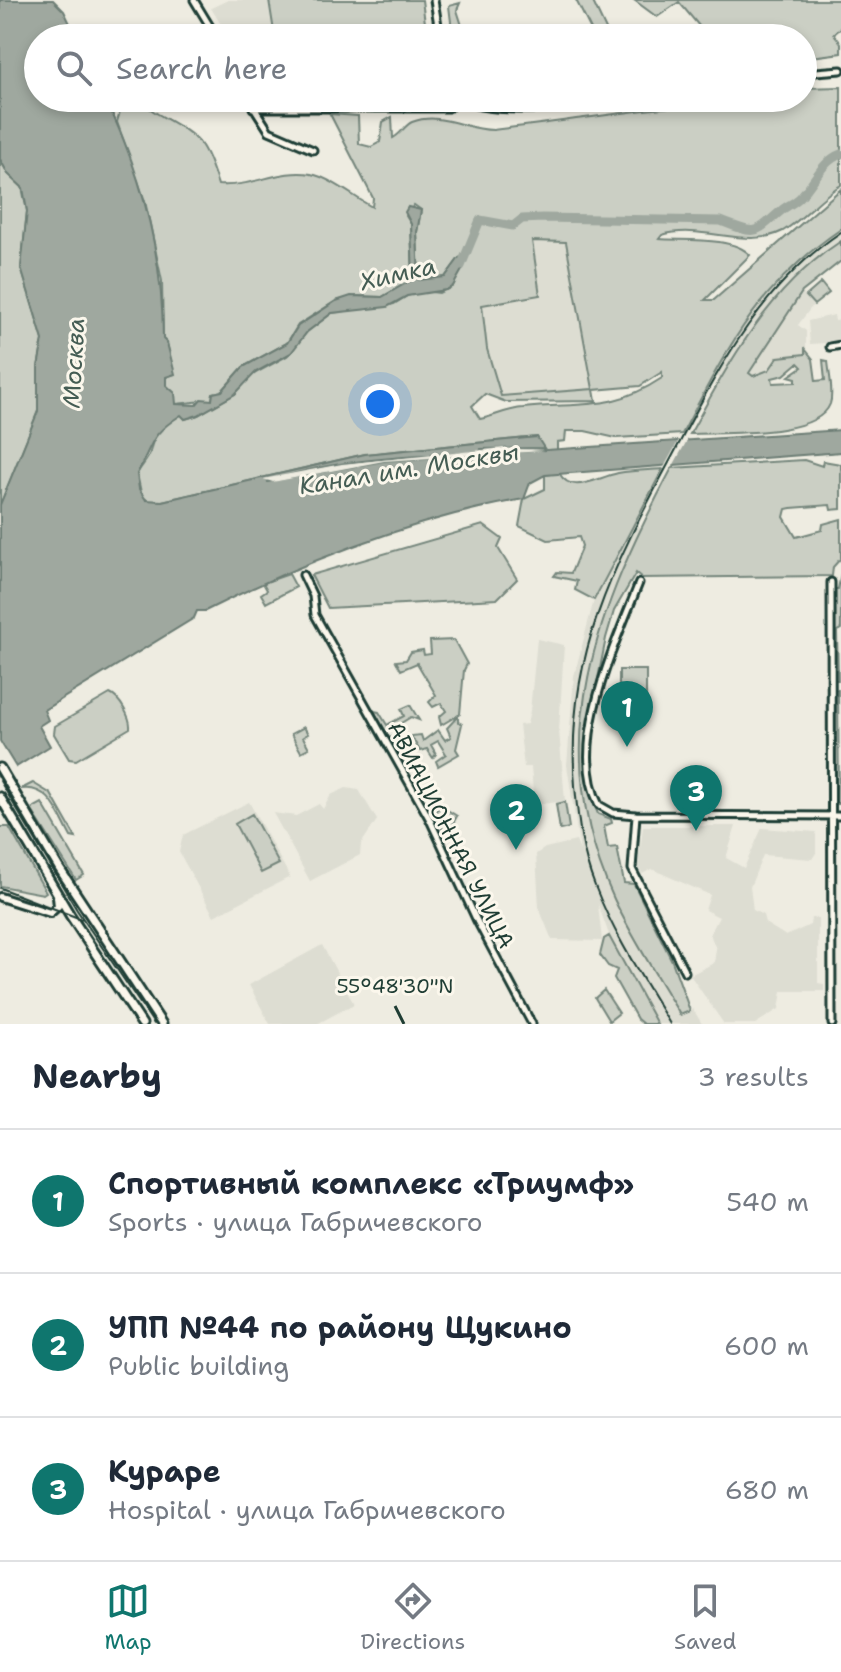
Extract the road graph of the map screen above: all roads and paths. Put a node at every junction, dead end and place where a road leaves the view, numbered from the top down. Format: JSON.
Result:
{"nodes":[{"id":1,"x":194,"y":0,"type":"edge"},
{"id":2,"x":434,"y":0,"type":"edge"},
{"id":3,"x":209,"y":24,"type":"edge"},
{"id":4,"x":438,"y":24,"type":"edge"},
{"id":5,"x":841,"y":70,"type":"edge"},
{"id":6,"x":817,"y":72,"type":"edge"},
{"id":7,"x":256,"y":112,"type":"edge"},
{"id":8,"x":313,"y":150,"type":"dead end"},
{"id":9,"x":841,"y":345,"type":"edge"},
{"id":10,"x":830,"y":347,"type":"dead end"},
{"id":11,"x":303,"y":575,"type":"dead end"},
{"id":12,"x":831,"y":582,"type":"dead end"},
{"id":13,"x":639,"y":583,"type":"dead end"},
{"id":14,"x":0,"y":768,"type":"edge"},
{"id":15,"x":0,"y":797,"type":"edge"},
{"id":16,"x":636,"y":815,"type":"junction"},
{"id":17,"x":830,"y":816,"type":"junction"},
{"id":18,"x":841,"y":816,"type":"edge"},
{"id":19,"x":57,"y":893,"type":"junction"},
{"id":20,"x":0,"y":897,"type":"edge"},
{"id":21,"x":685,"y":972,"type":"dead end"},
{"id":22,"x":142,"y":1024,"type":"edge"},
{"id":23,"x":162,"y":1024,"type":"edge"},
{"id":24,"x":532,"y":1024,"type":"edge"},
{"id":25,"x":832,"y":1024,"type":"edge"}],
"edges":[{"from":1,"to":3,"type":"street"},
{"from":2,"to":4,"type":"street"},
{"from":5,"to":6,"type":"street"},
{"from":7,"to":8,"type":"street"},
{"from":9,"to":10,"type":"street"},
{"from":11,"to":24,"type":"street","name":"АВИАЦИОННАЯ УЛИЦА"},
{"from":12,"to":17,"type":"street"},
{"from":13,"to":16,"type":"street"},
{"from":14,"to":23,"type":"main road"},
{"from":15,"to":19,"type":"main road"},
{"from":16,"to":17,"type":"street"},
{"from":16,"to":21,"type":"street"},
{"from":17,"to":18,"type":"street"},
{"from":17,"to":25,"type":"street"},
{"from":19,"to":20,"type":"street"},
{"from":19,"to":22,"type":"main road"}]}
